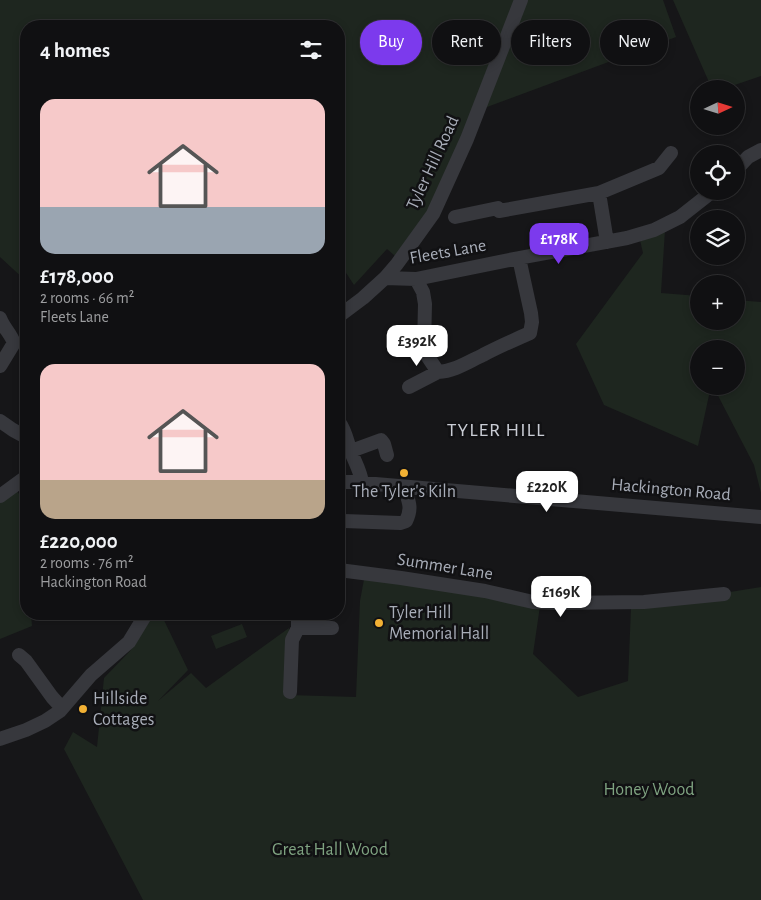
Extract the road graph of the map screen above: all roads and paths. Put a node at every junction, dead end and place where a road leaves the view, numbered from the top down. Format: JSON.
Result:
{"nodes":[{"id":1,"x":521,"y":0,"type":"edge"},
{"id":2,"x":761,"y":150,"type":"edge"},
{"id":3,"x":671,"y":153,"type":"dead end"},
{"id":4,"x":745,"y":160,"type":"edge"},
{"id":5,"x":599,"y":193,"type":"junction"},
{"id":6,"x":702,"y":200,"type":"edge"},
{"id":7,"x":455,"y":217,"type":"dead end"},
{"id":8,"x":607,"y":242,"type":"junction"},
{"id":9,"x":519,"y":258,"type":"junction"},
{"id":10,"x":385,"y":278,"type":"junction"},
{"id":11,"x":416,"y":279,"type":"junction"},
{"id":12,"x":345,"y":311,"type":"edge"},
{"id":13,"x":0,"y":318,"type":"edge"},
{"id":14,"x":0,"y":366,"type":"edge"},
{"id":15,"x":438,"y":372,"type":"junction"},
{"id":16,"x":409,"y":387,"type":"dead end"},
{"id":17,"x":0,"y":421,"type":"edge"},
{"id":18,"x":345,"y":433,"type":"edge"},
{"id":19,"x":20,"y":434,"type":"edge"},
{"id":20,"x":350,"y":451,"type":"junction"},
{"id":21,"x":387,"y":455,"type":"dead end"},
{"id":22,"x":345,"y":465,"type":"edge"},
{"id":23,"x":20,"y":481,"type":"edge"},
{"id":24,"x":345,"y":482,"type":"edge"},
{"id":25,"x":362,"y":483,"type":"junction"},
{"id":26,"x":404,"y":487,"type":"junction"},
{"id":27,"x":0,"y":496,"type":"edge"},
{"id":28,"x":761,"y":517,"type":"edge"},
{"id":29,"x":345,"y":521,"type":"edge"},
{"id":30,"x":345,"y":571,"type":"edge"},
{"id":31,"x":724,"y":594,"type":"dead end"},
{"id":32,"x":143,"y":620,"type":"edge"},
{"id":33,"x":298,"y":620,"type":"edge"},
{"id":34,"x":298,"y":628,"type":"junction"},
{"id":35,"x":332,"y":628,"type":"dead end"},
{"id":36,"x":19,"y":655,"type":"dead end"},
{"id":37,"x":290,"y":692,"type":"dead end"},
{"id":38,"x":61,"y":709,"type":"junction"},
{"id":39,"x":0,"y":739,"type":"edge"}],
"edges":[{"from":1,"to":10,"type":"street","name":"Tyler Hill Road"},
{"from":2,"to":4,"type":"street"},
{"from":3,"to":5,"type":"street"},
{"from":5,"to":7,"type":"street"},
{"from":5,"to":8,"type":"street"},
{"from":6,"to":8,"type":"street","name":"Fleets Lane"},
{"from":8,"to":9,"type":"street","name":"Fleets Lane"},
{"from":9,"to":11,"type":"street","name":"Fleets Lane"},
{"from":9,"to":15,"type":"street"},
{"from":10,"to":11,"type":"street","name":"Fleets Lane"},
{"from":10,"to":12,"type":"street","name":"Tyler Hill Road"},
{"from":11,"to":15,"type":"street"},
{"from":13,"to":14,"type":"street"},
{"from":15,"to":16,"type":"street"},
{"from":17,"to":19,"type":"street"},
{"from":18,"to":20,"type":"street"},
{"from":20,"to":21,"type":"street"},
{"from":20,"to":22,"type":"street"},
{"from":20,"to":25,"type":"street"},
{"from":23,"to":27,"type":"street"},
{"from":24,"to":25,"type":"street","name":"Hackington Road"},
{"from":25,"to":26,"type":"street","name":"Hackington Road"},
{"from":26,"to":28,"type":"street","name":"Hackington Road"},
{"from":26,"to":29,"type":"street"},
{"from":30,"to":31,"type":"street","name":"Summer Lane"},
{"from":32,"to":38,"type":"street"},
{"from":33,"to":34,"type":"street"},
{"from":34,"to":35,"type":"street"},
{"from":34,"to":37,"type":"street"},
{"from":36,"to":38,"type":"street"},
{"from":38,"to":39,"type":"street"}]}
